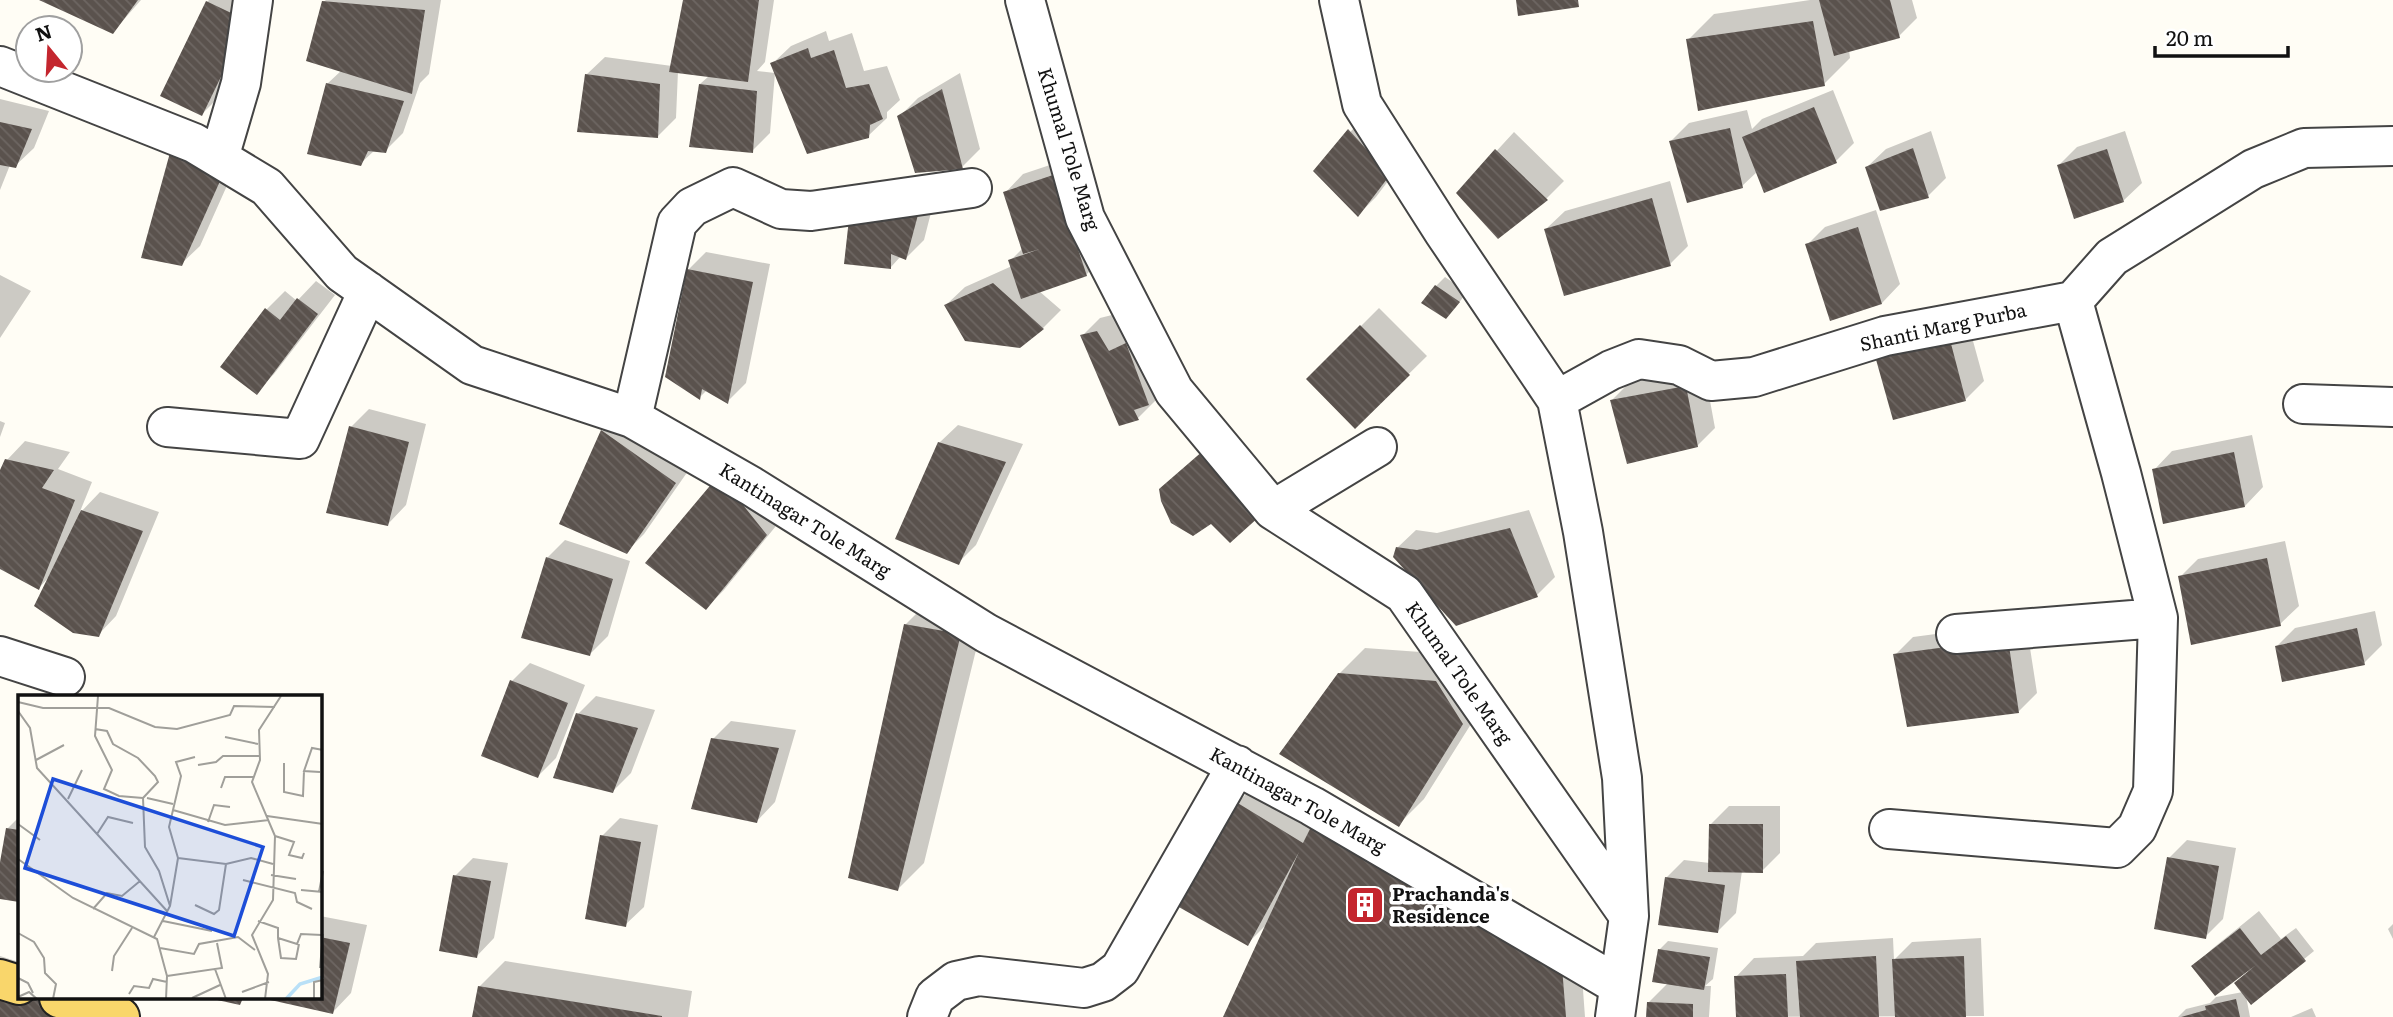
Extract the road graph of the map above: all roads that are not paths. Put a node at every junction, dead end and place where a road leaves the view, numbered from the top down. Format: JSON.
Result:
{"nodes":[{"id":1,"x":253,"y":0,"type":"edge"},
{"id":2,"x":1024,"y":0,"type":"edge"},
{"id":3,"x":1339,"y":0,"type":"edge"},
{"id":4,"x":0,"y":66,"type":"edge"},
{"id":5,"x":2393,"y":146,"type":"edge"},
{"id":6,"x":219,"y":158,"type":"junction"},
{"id":7,"x":972,"y":188,"type":"dead end"},
{"id":8,"x":368,"y":291,"type":"junction"},
{"id":9,"x":2073,"y":301,"type":"junction"},
{"id":10,"x":1558,"y":400,"type":"junction"},
{"id":11,"x":2303,"y":404,"type":"dead end"},
{"id":12,"x":2393,"y":407,"type":"edge"},
{"id":13,"x":632,"y":418,"type":"junction"},
{"id":14,"x":167,"y":428,"type":"dead end"},
{"id":15,"x":1377,"y":447,"type":"dead end"},
{"id":16,"x":1273,"y":510,"type":"junction"},
{"id":17,"x":2158,"y":618,"type":"junction"},
{"id":18,"x":1956,"y":634,"type":"dead end"},
{"id":19,"x":0,"y":656,"type":"edge"},
{"id":20,"x":65,"y":677,"type":"dead end"},
{"id":21,"x":1237,"y":765,"type":"junction"},
{"id":22,"x":1889,"y":829,"type":"dead end"},
{"id":23,"x":1629,"y":916,"type":"junction"},
{"id":24,"x":0,"y":979,"type":"edge"},
{"id":25,"x":18,"y":985,"type":"edge"},
{"id":26,"x":66,"y":1000,"type":"edge"},
{"id":27,"x":1616,"y":1001,"type":"edge"},
{"id":28,"x":120,"y":1017,"type":"edge"},
{"id":29,"x":927,"y":1017,"type":"edge"}],
"edges":[{"from":1,"to":6,"type":"street"},
{"from":2,"to":16,"type":"street","name":"Khumal Tole Marg"},
{"from":3,"to":10,"type":"street"},
{"from":4,"to":6,"type":"street","name":"Kantinagar Tole Marg"},
{"from":5,"to":9,"type":"street"},
{"from":6,"to":8,"type":"street","name":"Kantinagar Tole Marg"},
{"from":7,"to":13,"type":"street"},
{"from":8,"to":13,"type":"street","name":"Kantinagar Tole Marg"},
{"from":8,"to":14,"type":"street"},
{"from":9,"to":10,"type":"street","name":"Shanti Marg Purba"},
{"from":9,"to":17,"type":"street"},
{"from":10,"to":23,"type":"street"},
{"from":11,"to":12,"type":"street"},
{"from":13,"to":21,"type":"street","name":"Kantinagar Tole Marg"},
{"from":15,"to":16,"type":"street"},
{"from":16,"to":23,"type":"street","name":"Khumal Tole Marg"},
{"from":17,"to":18,"type":"street"},
{"from":17,"to":22,"type":"street"},
{"from":19,"to":20,"type":"street"},
{"from":21,"to":27,"type":"street","name":"Kantinagar Tole Marg"},
{"from":21,"to":29,"type":"street"},
{"from":23,"to":27,"type":"street"},
{"from":24,"to":25,"type":"main road"},
{"from":26,"to":28,"type":"main road"}]}
